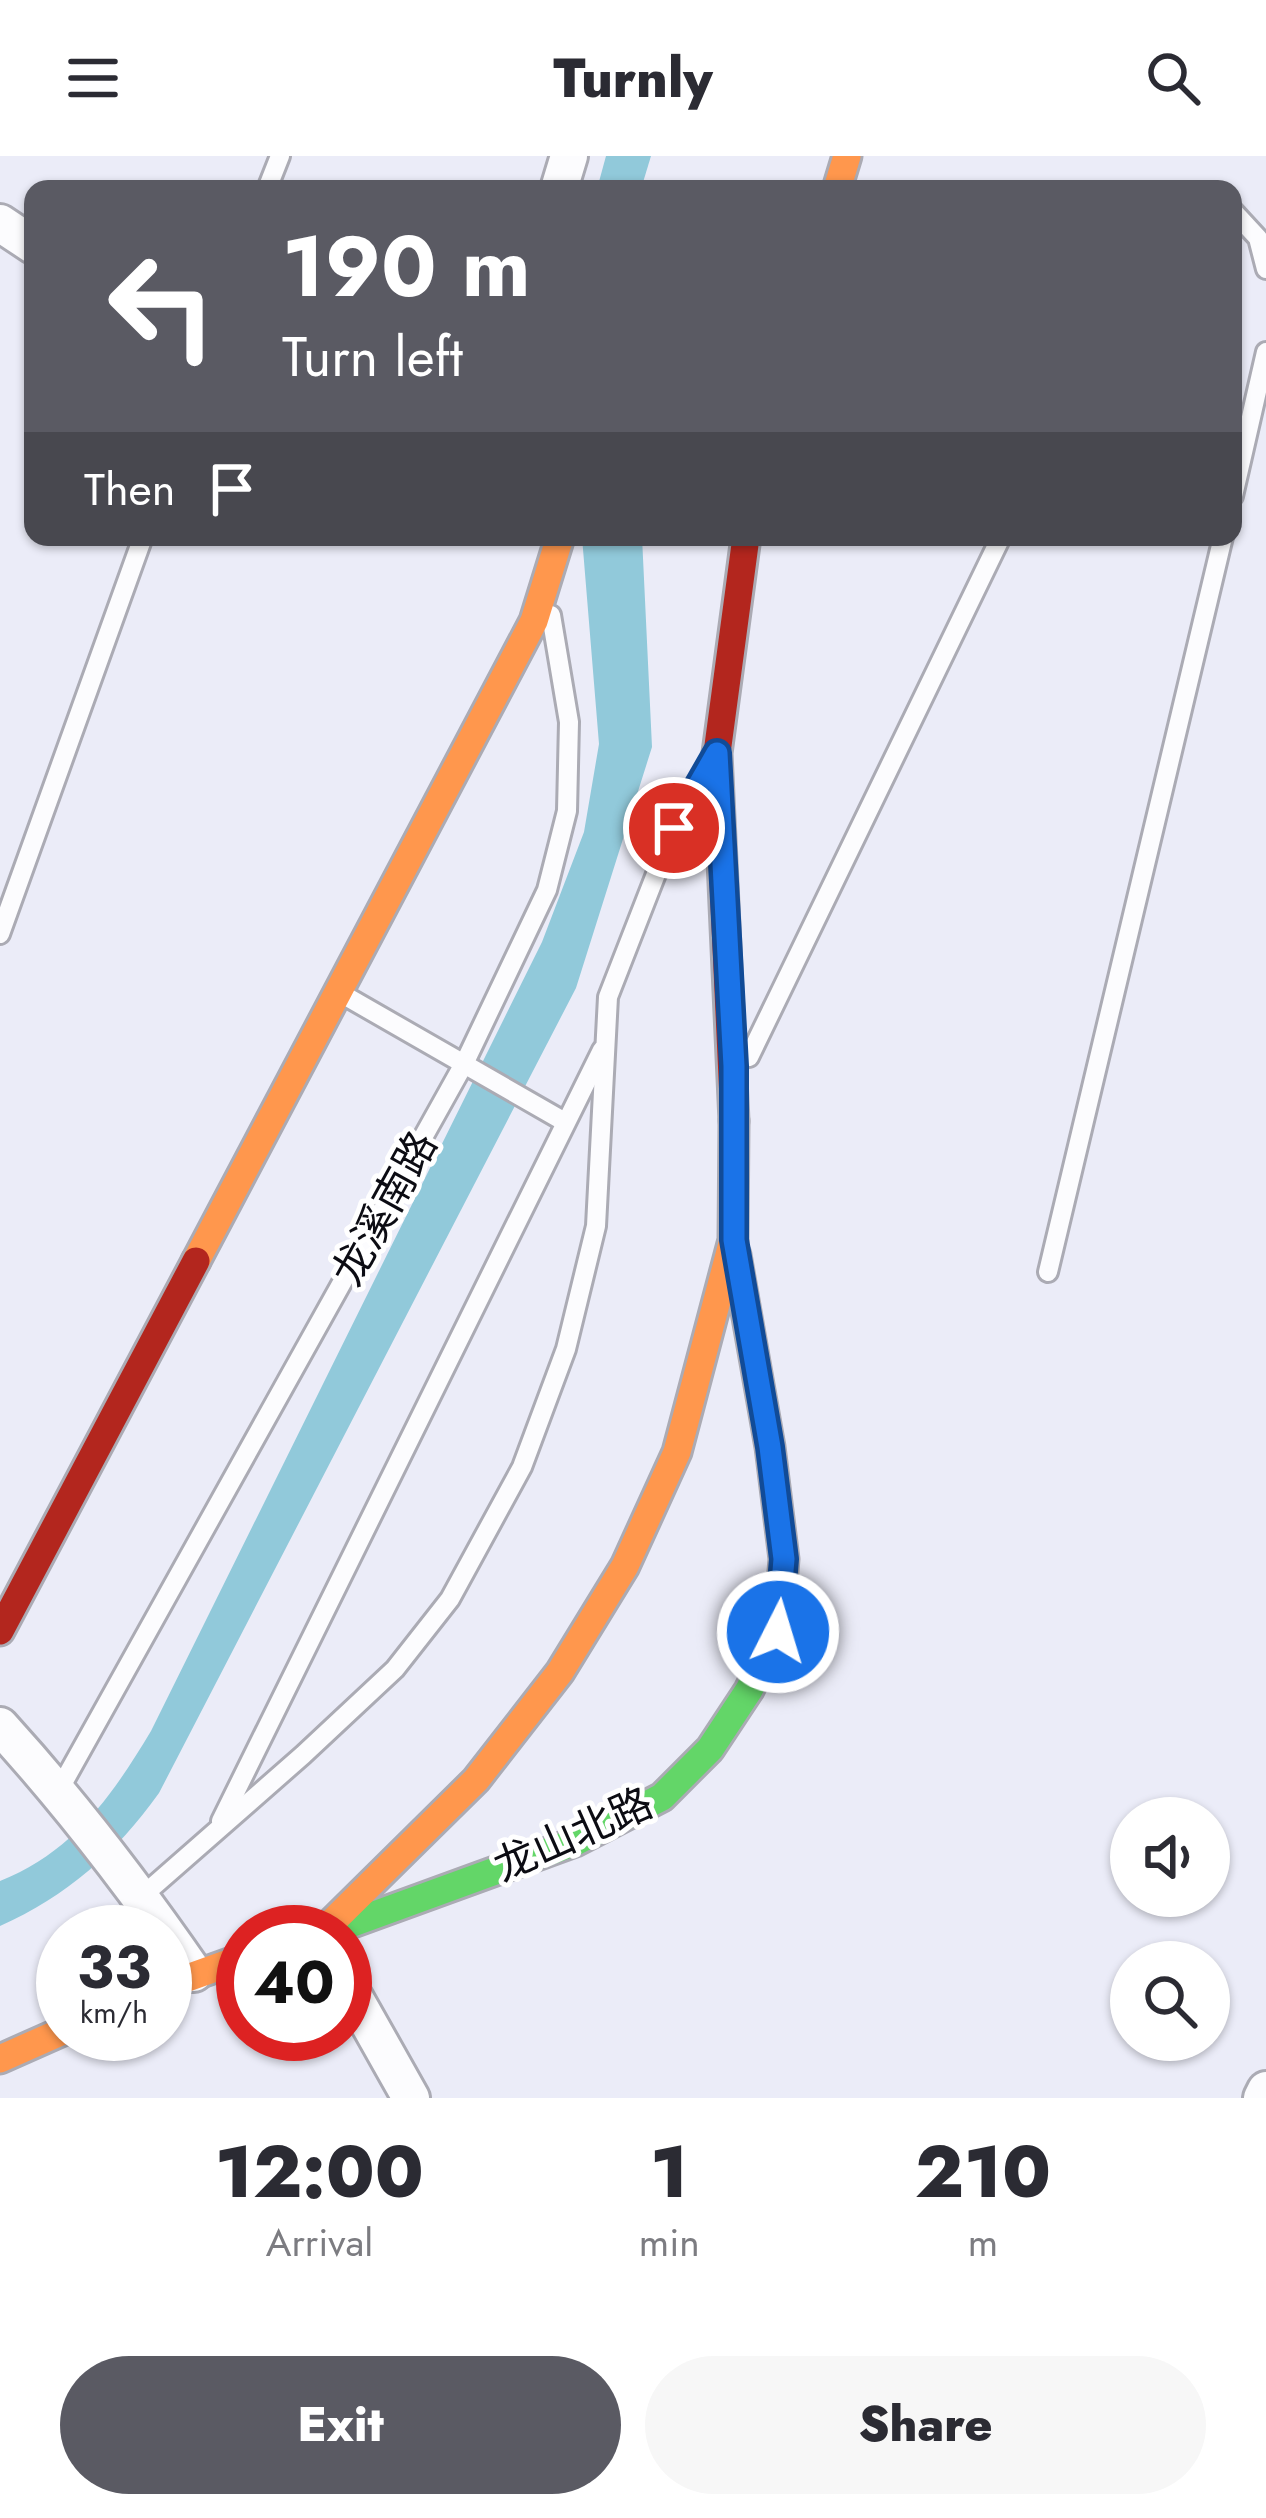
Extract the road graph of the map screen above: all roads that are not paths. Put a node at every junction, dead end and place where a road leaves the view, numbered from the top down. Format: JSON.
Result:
{"nodes":[{"id":1,"x":1242,"y":221,"type":"edge"},
{"id":2,"x":1266,"y":269,"type":"edge"},
{"id":3,"x":1266,"y":352,"type":"edge"},
{"id":4,"x":1242,"y":457,"type":"edge"},
{"id":5,"x":140,"y":546,"type":"edge"},
{"id":6,"x":558,"y":546,"type":"edge"},
{"id":7,"x":745,"y":546,"type":"edge"},
{"id":8,"x":997,"y":546,"type":"edge"},
{"id":9,"x":1221,"y":546,"type":"edge"},
{"id":10,"x":546,"y":586,"type":"junction"},
{"id":11,"x":717,"y":753,"type":"junction"},
{"id":12,"x":0,"y":934,"type":"edge"},
{"id":13,"x":338,"y":991,"type":"junction"},
{"id":14,"x":607,"y":1041,"type":"junction"},
{"id":15,"x":465,"y":1062,"type":"junction"},
{"id":16,"x":734,"y":1088,"type":"junction"},
{"id":17,"x":565,"y":1122,"type":"junction"},
{"id":18,"x":734,"y":1240,"type":"junction"},
{"id":19,"x":1048,"y":1272,"type":"dead end"},
{"id":20,"x":0,"y":1631,"type":"edge"},
{"id":21,"x":0,"y":1726,"type":"edge"},
{"id":22,"x":64,"y":1797,"type":"junction"},
{"id":23,"x":216,"y":1831,"type":"junction"},
{"id":24,"x":135,"y":1888,"type":"junction"},
{"id":25,"x":143,"y":1905,"type":"edge"},
{"id":26,"x":352,"y":1905,"type":"edge"},
{"id":27,"x":372,"y":1915,"type":"edge"},
{"id":28,"x":372,"y":2028,"type":"edge"},
{"id":29,"x":36,"y":2043,"type":"edge"},
{"id":30,"x":0,"y":2059,"type":"edge"},
{"id":31,"x":412,"y":2098,"type":"edge"}],
"edges":[{"from":1,"to":2,"type":"lane"},
{"from":3,"to":4,"type":"lane"},
{"from":5,"to":12,"type":"lane"},
{"from":6,"to":10,"type":"street","name":"龙溪南路"},
{"from":7,"to":11,"type":"street","name":"龙山北路"},
{"from":8,"to":16,"type":"lane"},
{"from":9,"to":19,"type":"lane"},
{"from":10,"to":13,"type":"street","name":"龙溪南路"},
{"from":10,"to":15,"type":"lane","name":"龙溪南路"},
{"from":11,"to":14,"type":"lane"},
{"from":11,"to":16,"type":"street","name":"龙山北路"},
{"from":13,"to":15,"type":"lane"},
{"from":13,"to":20,"type":"street","name":"龙溪南路"},
{"from":14,"to":17,"type":"lane"},
{"from":14,"to":23,"type":"lane"},
{"from":15,"to":17,"type":"lane"},
{"from":15,"to":22,"type":"lane","name":"龙溪南路"},
{"from":16,"to":18,"type":"street","name":"龙山北路"},
{"from":17,"to":23,"type":"lane"},
{"from":18,"to":26,"type":"street","name":"龙山北路"},
{"from":18,"to":27,"type":"street","name":"龙山北路"},
{"from":21,"to":22,"type":"street"},
{"from":22,"to":24,"type":"street"},
{"from":23,"to":24,"type":"lane"},
{"from":24,"to":25,"type":"street"},
{"from":28,"to":31,"type":"street"},
{"from":29,"to":30,"type":"street"}]}
